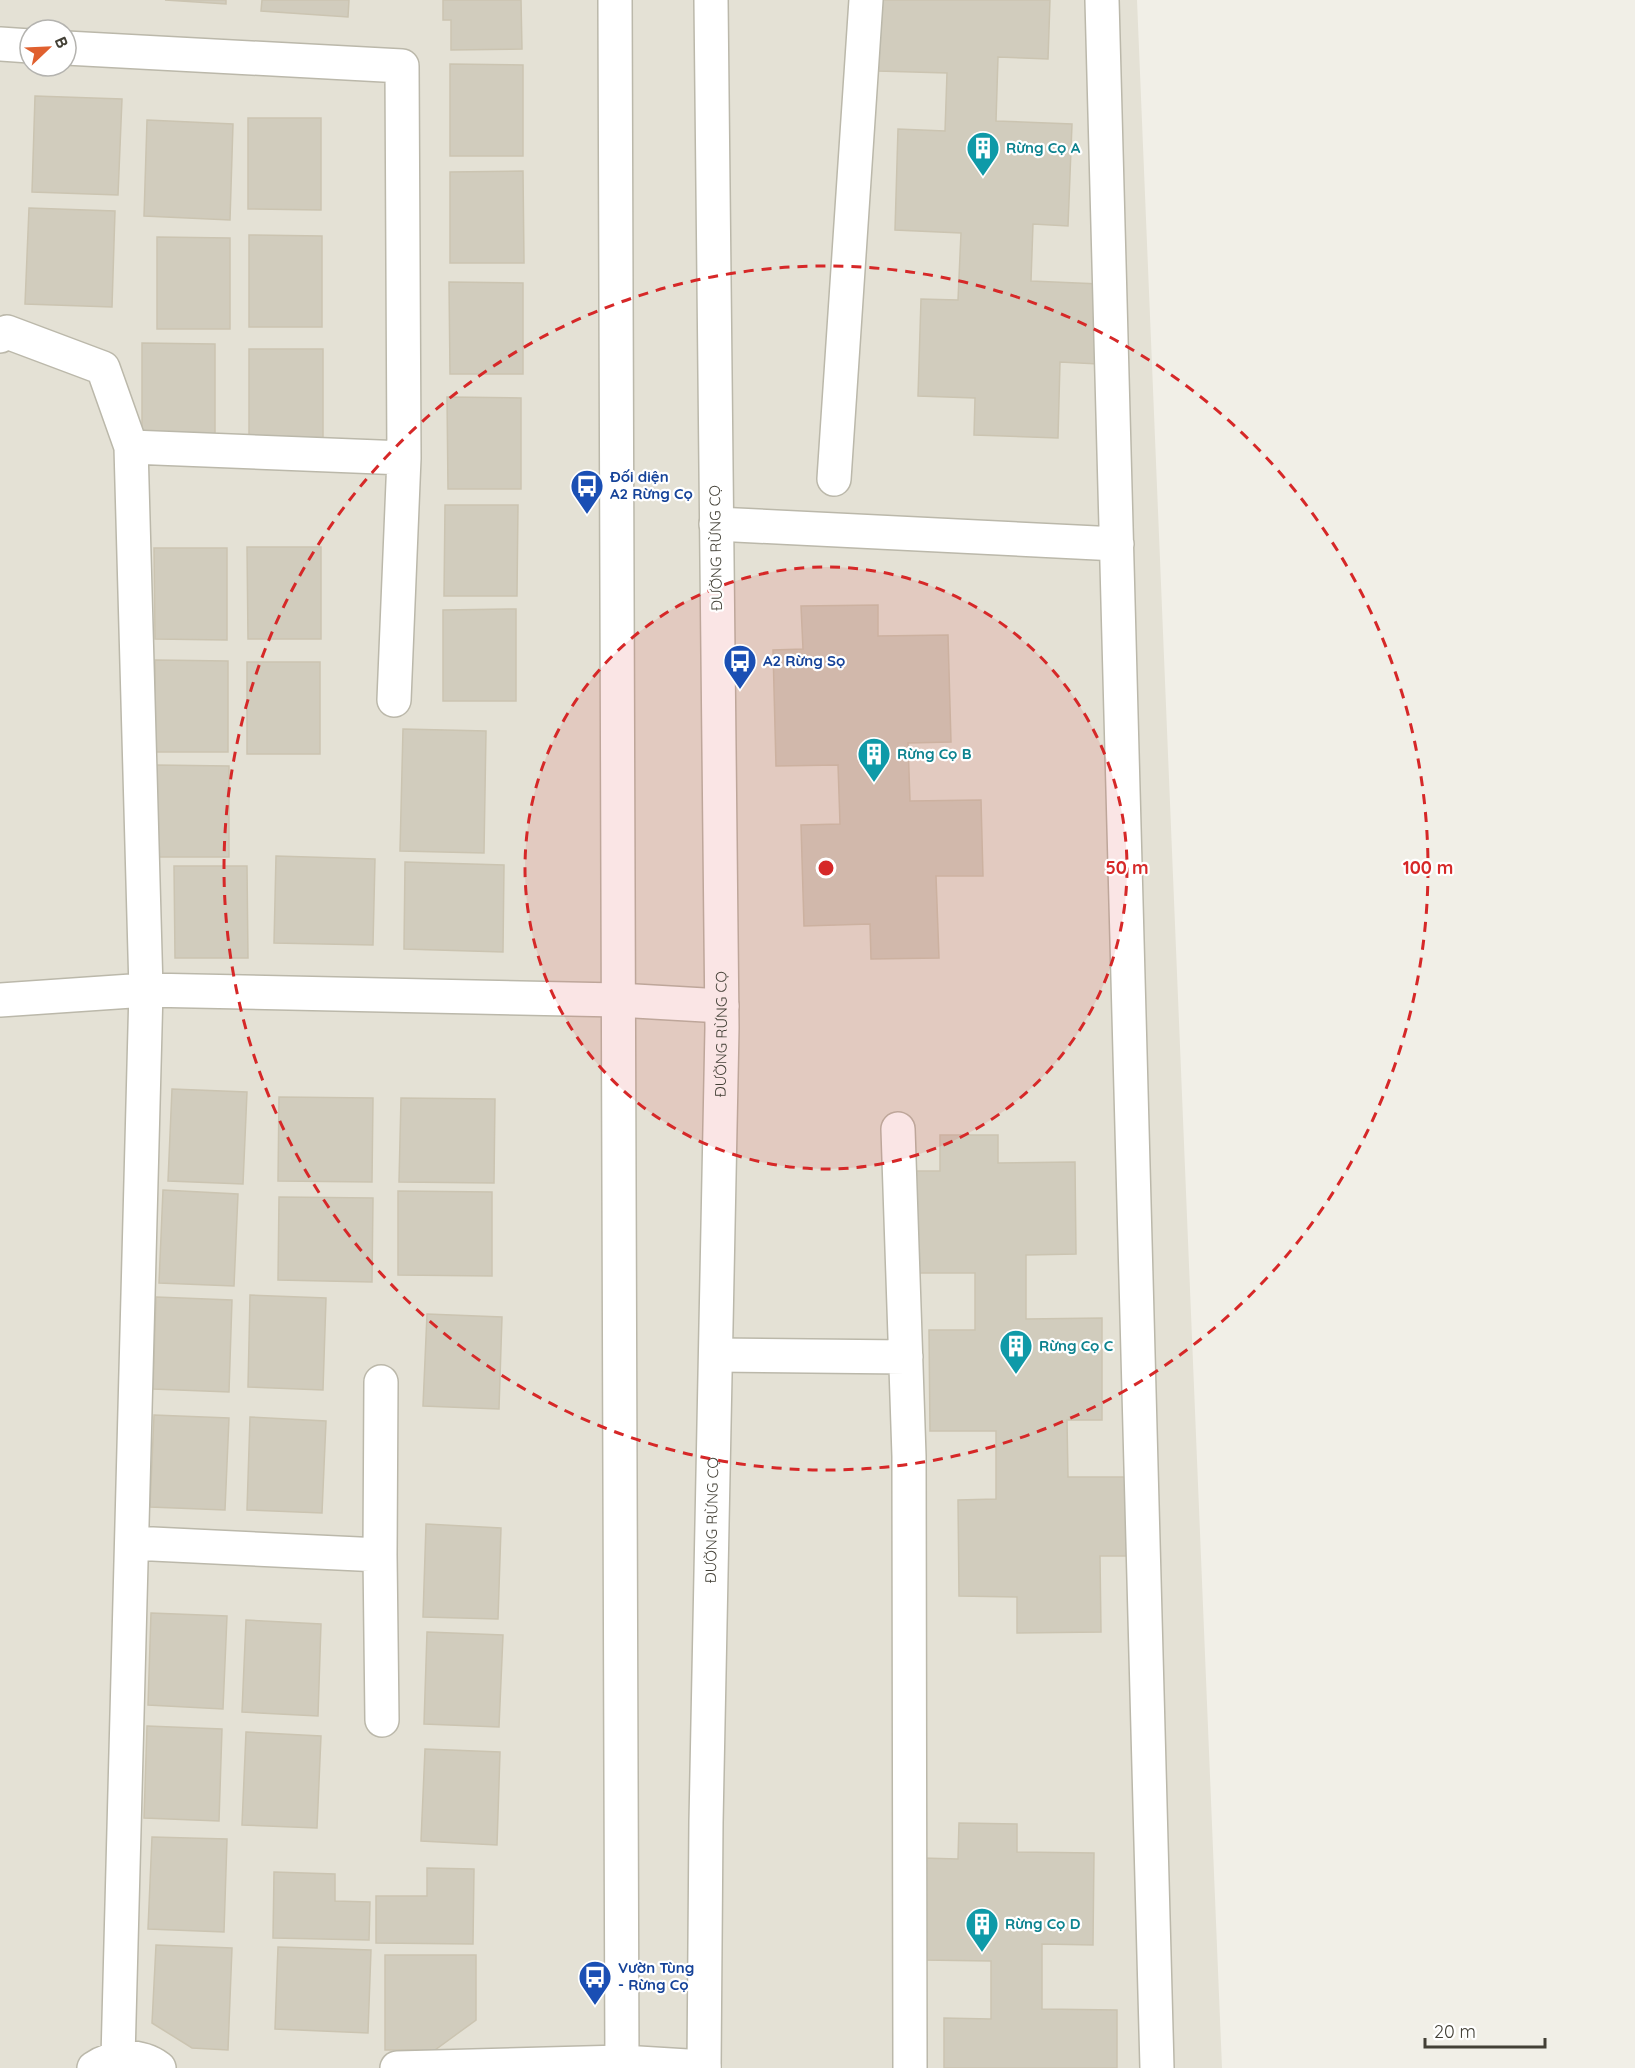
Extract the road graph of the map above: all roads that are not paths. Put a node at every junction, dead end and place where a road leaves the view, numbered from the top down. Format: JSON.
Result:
{"nodes":[{"id":1,"x":615,"y":0,"type":"edge"},
{"id":2,"x":711,"y":0,"type":"edge"},
{"id":3,"x":866,"y":0,"type":"edge"},
{"id":4,"x":1102,"y":0,"type":"edge"},
{"id":5,"x":0,"y":44,"type":"edge"},
{"id":6,"x":18,"y":45,"type":"edge"},
{"id":7,"x":78,"y":49,"type":"edge"},
{"id":8,"x":0,"y":336,"type":"edge"},
{"id":9,"x":131,"y":447,"type":"junction"},
{"id":10,"x":404,"y":458,"type":"junction"},
{"id":11,"x":834,"y":479,"type":"dead end"},
{"id":12,"x":716,"y":524,"type":"junction"},
{"id":13,"x":1117,"y":544,"type":"junction"},
{"id":14,"x":394,"y":700,"type":"dead end"},
{"id":15,"x":146,"y":990,"type":"junction"},
{"id":16,"x":0,"y":1000,"type":"edge"},
{"id":17,"x":618,"y":1000,"type":"junction"},
{"id":18,"x":722,"y":1006,"type":"junction"},
{"id":19,"x":898,"y":1129,"type":"dead end"},
{"id":20,"x":716,"y":1355,"type":"junction"},
{"id":21,"x":906,"y":1357,"type":"junction"},
{"id":22,"x":381,"y":1382,"type":"dead end"},
{"id":23,"x":132,"y":1543,"type":"junction"},
{"id":24,"x":380,"y":1555,"type":"junction"},
{"id":25,"x":382,"y":1720,"type":"dead end"},
{"id":26,"x":106,"y":2063,"type":"edge"},
{"id":27,"x":622,"y":2065,"type":"edge"},
{"id":28,"x":159,"y":2068,"type":"edge"},
{"id":29,"x":397,"y":2068,"type":"edge"},
{"id":30,"x":704,"y":2068,"type":"edge"},
{"id":31,"x":910,"y":2068,"type":"edge"},
{"id":32,"x":1157,"y":2068,"type":"edge"}],
"edges":[{"from":1,"to":17,"type":"street"},
{"from":2,"to":12,"type":"street","name":"ĐƯỜNG RỪNG CỌ"},
{"from":3,"to":11,"type":"street"},
{"from":4,"to":13,"type":"street"},
{"from":5,"to":6,"type":"street"},
{"from":7,"to":10,"type":"street"},
{"from":8,"to":9,"type":"street"},
{"from":9,"to":10,"type":"street"},
{"from":9,"to":15,"type":"street"},
{"from":10,"to":14,"type":"street"},
{"from":12,"to":13,"type":"street"},
{"from":12,"to":18,"type":"street","name":"ĐƯỜNG RỪNG CỌ"},
{"from":13,"to":32,"type":"street"},
{"from":15,"to":16,"type":"street"},
{"from":15,"to":17,"type":"street"},
{"from":15,"to":23,"type":"street"},
{"from":17,"to":18,"type":"street"},
{"from":17,"to":27,"type":"street"},
{"from":18,"to":20,"type":"street","name":"ĐƯỜNG RỪNG CỌ"},
{"from":19,"to":21,"type":"street"},
{"from":20,"to":21,"type":"street"},
{"from":20,"to":30,"type":"street","name":"ĐƯỜNG RỪNG CỌ"},
{"from":21,"to":31,"type":"street"},
{"from":22,"to":24,"type":"street"},
{"from":23,"to":24,"type":"street"},
{"from":23,"to":26,"type":"street"},
{"from":24,"to":25,"type":"street"},
{"from":26,"to":28,"type":"street"},
{"from":27,"to":29,"type":"street"},
{"from":27,"to":30,"type":"street"}]}
